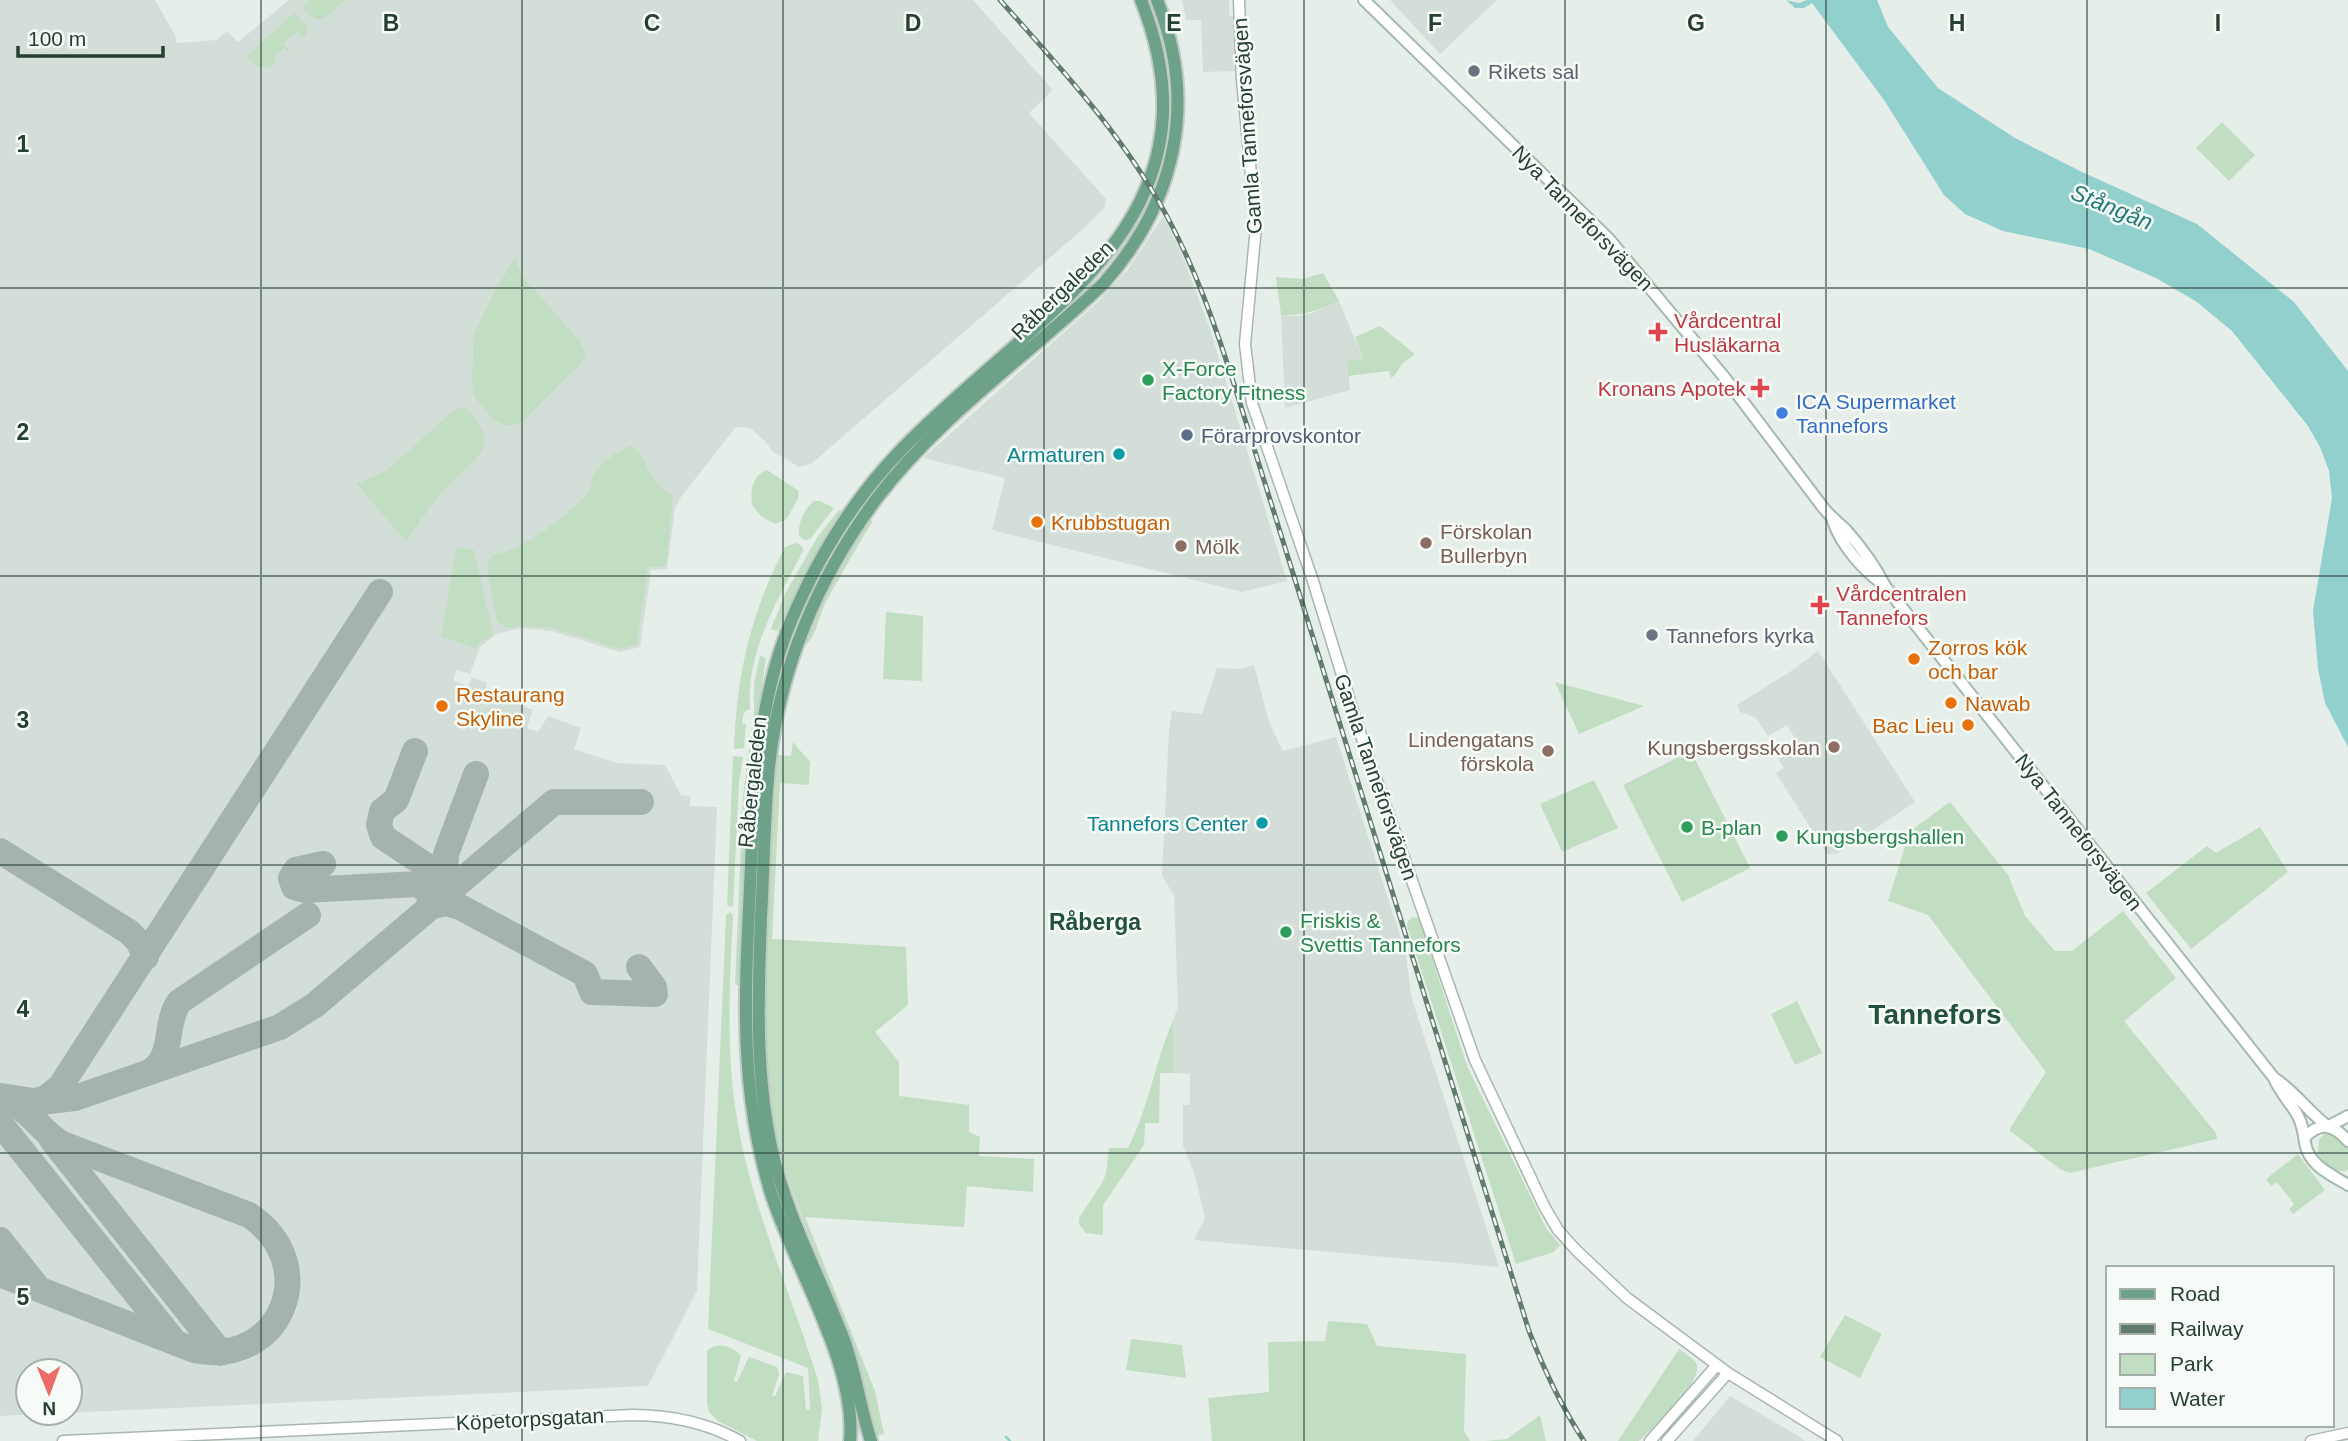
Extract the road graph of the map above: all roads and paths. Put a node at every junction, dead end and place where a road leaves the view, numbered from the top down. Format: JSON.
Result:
{"nodes":[{"id":1,"x":1141,"y":0,"type":"edge"},
{"id":2,"x":1157,"y":0,"type":"edge"},
{"id":3,"x":1239,"y":0,"type":"edge"},
{"id":4,"x":1364,"y":0,"type":"edge"},
{"id":5,"x":2274,"y":1078,"type":"junction"},
{"id":6,"x":2348,"y":1116,"type":"edge"},
{"id":7,"x":2328,"y":1125,"type":"junction"},
{"id":8,"x":2305,"y":1137,"type":"junction"},
{"id":9,"x":2348,"y":1141,"type":"edge"},
{"id":10,"x":2346,"y":1181,"type":"edge"},
{"id":11,"x":1717,"y":1364,"type":"junction"},
{"id":12,"x":1728,"y":1373,"type":"junction"},
{"id":13,"x":2348,"y":1433,"type":"edge"},
{"id":14,"x":63,"y":1441,"type":"edge"},
{"id":15,"x":740,"y":1441,"type":"edge"},
{"id":16,"x":850,"y":1441,"type":"edge"},
{"id":17,"x":870,"y":1441,"type":"edge"},
{"id":18,"x":1650,"y":1441,"type":"edge"},
{"id":19,"x":1667,"y":1441,"type":"edge"},
{"id":20,"x":1837,"y":1441,"type":"edge"},
{"id":21,"x":2311,"y":1441,"type":"edge"}],
"edges":[{"from":1,"to":16,"type":"main road","name":"Råbergaleden"},
{"from":2,"to":17,"type":"main road","name":"Råbergaleden"},
{"from":3,"to":11,"type":"street","name":"Gamla Tanneforsvägen"},
{"from":4,"to":5,"type":"main road","name":"Nya Tanneforsvägen"},
{"from":5,"to":7,"type":"main road","name":"Nya Tanneforsvägen"},
{"from":5,"to":8,"type":"main road","name":"Nya Tanneforsvägen"},
{"from":6,"to":7,"type":"main road"},
{"from":7,"to":8,"type":"main road"},
{"from":7,"to":9,"type":"main road","name":"Nya Tanneforsvägen"},
{"from":8,"to":10,"type":"main road","name":"Nya Tanneforsvägen"},
{"from":11,"to":12,"type":"street","name":"Gamla Tanneforsvägen"},
{"from":11,"to":18,"type":"street"},
{"from":12,"to":19,"type":"street"},
{"from":12,"to":20,"type":"street","name":"Gamla Tanneforsvägen"},
{"from":13,"to":21,"type":"street"},
{"from":14,"to":15,"type":"street","name":"Köpetorpsgatan"}]}
